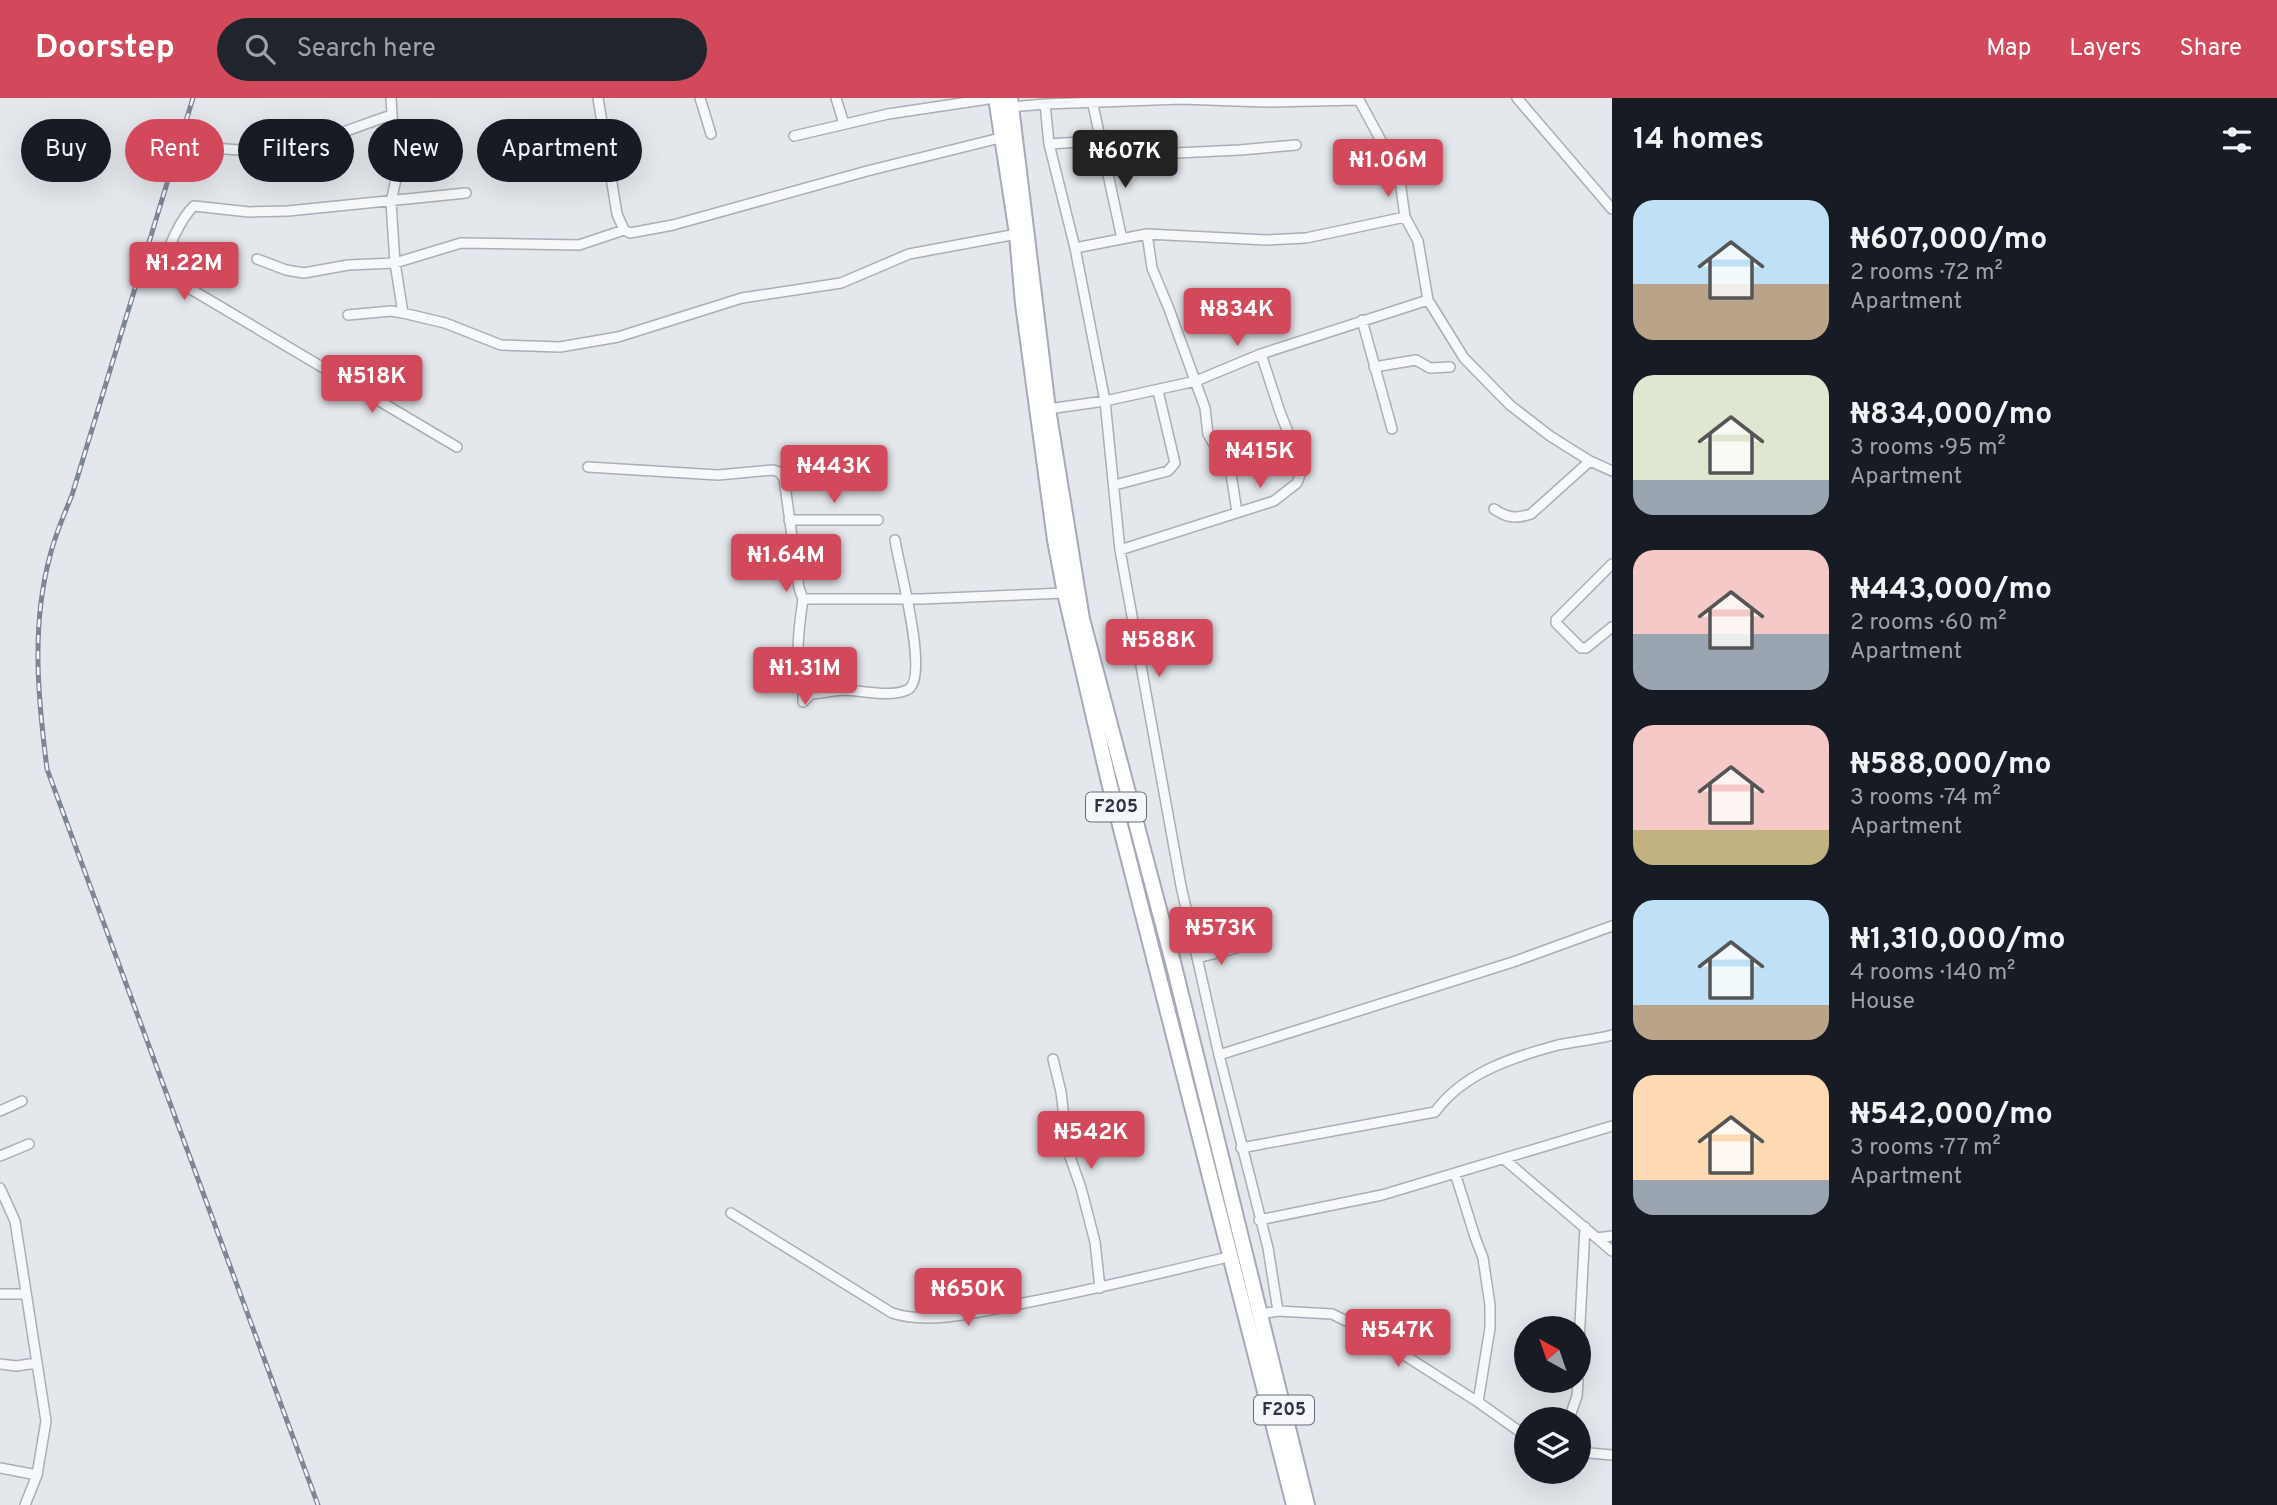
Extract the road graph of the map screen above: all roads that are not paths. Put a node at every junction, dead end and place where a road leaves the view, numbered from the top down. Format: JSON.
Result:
{"nodes":[{"id":1,"x":391,"y":98,"type":"edge"},
{"id":2,"x":598,"y":98,"type":"edge"},
{"id":3,"x":700,"y":98,"type":"edge"},
{"id":4,"x":836,"y":98,"type":"edge"},
{"id":5,"x":995,"y":98,"type":"edge"},
{"id":6,"x":1517,"y":98,"type":"edge"},
{"id":7,"x":1181,"y":99,"type":"edge"},
{"id":8,"x":1358,"y":99,"type":"edge"},
{"id":9,"x":1265,"y":100,"type":"edge"},
{"id":10,"x":1011,"y":103,"type":"edge"},
{"id":11,"x":1045,"y":104,"type":"junction"},
{"id":12,"x":1093,"y":104,"type":"dead end"},
{"id":13,"x":392,"y":116,"type":"junction"},
{"id":14,"x":844,"y":124,"type":"junction"},
{"id":15,"x":711,"y":134,"type":"dead end"},
{"id":16,"x":794,"y":136,"type":"dead end"},
{"id":17,"x":1000,"y":138,"type":"junction"},
{"id":18,"x":1049,"y":144,"type":"junction"},
{"id":19,"x":1296,"y":145,"type":"dead end"},
{"id":20,"x":1102,"y":146,"type":"junction"},
{"id":21,"x":224,"y":148,"type":"edge"},
{"id":22,"x":466,"y":193,"type":"dead end"},
{"id":23,"x":391,"y":202,"type":"junction"},
{"id":24,"x":1612,"y":209,"type":"edge"},
{"id":25,"x":1405,"y":217,"type":"junction"},
{"id":26,"x":624,"y":230,"type":"junction"},
{"id":27,"x":1017,"y":234,"type":"junction"},
{"id":28,"x":1147,"y":234,"type":"junction"},
{"id":29,"x":1122,"y":239,"type":"junction"},
{"id":30,"x":1075,"y":248,"type":"junction"},
{"id":31,"x":257,"y":259,"type":"dead end"},
{"id":32,"x":395,"y":263,"type":"junction"},
{"id":33,"x":1428,"y":300,"type":"junction"},
{"id":34,"x":403,"y":313,"type":"junction"},
{"id":35,"x":348,"y":315,"type":"dead end"},
{"id":36,"x":1362,"y":320,"type":"junction"},
{"id":37,"x":1261,"y":354,"type":"junction"},
{"id":38,"x":1374,"y":367,"type":"junction"},
{"id":39,"x":1450,"y":367,"type":"dead end"},
{"id":40,"x":1196,"y":381,"type":"junction"},
{"id":41,"x":1158,"y":391,"type":"junction"},
{"id":42,"x":1105,"y":401,"type":"junction"},
{"id":43,"x":1048,"y":409,"type":"junction"},
{"id":44,"x":1392,"y":429,"type":"dead end"},
{"id":45,"x":457,"y":447,"type":"dead end"},
{"id":46,"x":1590,"y":461,"type":"junction"},
{"id":47,"x":588,"y":467,"type":"dead end"},
{"id":48,"x":1612,"y":471,"type":"edge"},
{"id":49,"x":1115,"y":485,"type":"junction"},
{"id":50,"x":1494,"y":509,"type":"dead end"},
{"id":51,"x":1237,"y":512,"type":"junction"},
{"id":52,"x":789,"y":520,"type":"junction"},
{"id":53,"x":878,"y":520,"type":"dead end"},
{"id":54,"x":895,"y":540,"type":"dead end"},
{"id":55,"x":1120,"y":550,"type":"junction"},
{"id":56,"x":1612,"y":564,"type":"edge"},
{"id":57,"x":1065,"y":593,"type":"junction"},
{"id":58,"x":803,"y":599,"type":"junction"},
{"id":59,"x":908,"y":600,"type":"junction"},
{"id":60,"x":1612,"y":627,"type":"edge"},
{"id":61,"x":1125,"y":779,"type":"junction"},
{"id":62,"x":1109,"y":782,"type":"junction"},
{"id":63,"x":1612,"y":926,"type":"edge"},
{"id":64,"x":1237,"y":948,"type":"dead end"},
{"id":65,"x":1197,"y":958,"type":"junction"},
{"id":66,"x":1612,"y":1035,"type":"edge"},
{"id":67,"x":1219,"y":1055,"type":"junction"},
{"id":68,"x":1053,"y":1059,"type":"dead end"},
{"id":69,"x":22,"y":1101,"type":"dead end"},
{"id":70,"x":0,"y":1111,"type":"edge"},
{"id":71,"x":1612,"y":1126,"type":"edge"},
{"id":72,"x":29,"y":1144,"type":"dead end"},
{"id":73,"x":1241,"y":1149,"type":"junction"},
{"id":74,"x":0,"y":1156,"type":"edge"},
{"id":75,"x":1504,"y":1158,"type":"junction"},
{"id":76,"x":1455,"y":1173,"type":"junction"},
{"id":77,"x":0,"y":1188,"type":"edge"},
{"id":78,"x":730,"y":1213,"type":"dead end"},
{"id":79,"x":1259,"y":1220,"type":"junction"},
{"id":80,"x":1585,"y":1227,"type":"junction"},
{"id":81,"x":1612,"y":1236,"type":"edge"},
{"id":82,"x":1597,"y":1238,"type":"junction"},
{"id":83,"x":1612,"y":1251,"type":"edge"},
{"id":84,"x":1232,"y":1256,"type":"junction"},
{"id":85,"x":1100,"y":1288,"type":"junction"},
{"id":86,"x":0,"y":1294,"type":"edge"},
{"id":87,"x":26,"y":1294,"type":"junction"},
{"id":88,"x":1278,"y":1311,"type":"junction"},
{"id":89,"x":1260,"y":1314,"type":"junction"},
{"id":90,"x":1580,"y":1316,"type":"edge"},
{"id":91,"x":37,"y":1363,"type":"junction"},
{"id":92,"x":0,"y":1364,"type":"edge"},
{"id":93,"x":1478,"y":1402,"type":"junction"},
{"id":94,"x":1514,"y":1428,"type":"edge"},
{"id":95,"x":1591,"y":1453,"type":"edge"},
{"id":96,"x":1612,"y":1455,"type":"edge"},
{"id":97,"x":0,"y":1468,"type":"edge"},
{"id":98,"x":37,"y":1475,"type":"junction"},
{"id":99,"x":25,"y":1505,"type":"edge"},
{"id":100,"x":1294,"y":1505,"type":"edge"},
{"id":101,"x":1307,"y":1505,"type":"edge"}],
"edges":[{"from":1,"to":13,"type":"street"},
{"from":2,"to":26,"type":"street"},
{"from":3,"to":15,"type":"street"},
{"from":4,"to":14,"type":"street"},
{"from":5,"to":14,"type":"street"},
{"from":5,"to":17,"type":"main road","number":"F205"},
{"from":6,"to":24,"type":"street"},
{"from":7,"to":9,"type":"street"},
{"from":7,"to":11,"type":"street"},
{"from":8,"to":9,"type":"street"},
{"from":8,"to":25,"type":"street"},
{"from":10,"to":11,"type":"street"},
{"from":10,"to":43,"type":"main road","number":"F205"},
{"from":11,"to":18,"type":"street"},
{"from":12,"to":20,"type":"street"},
{"from":13,"to":21,"type":"street"},
{"from":13,"to":23,"type":"street"},
{"from":14,"to":16,"type":"street"},
{"from":17,"to":26,"type":"street"},
{"from":17,"to":27,"type":"main road","number":"F205"},
{"from":18,"to":20,"type":"street"},
{"from":18,"to":30,"type":"street"},
{"from":19,"to":20,"type":"street"},
{"from":20,"to":29,"type":"street"},
{"from":22,"to":23,"type":"street"},
{"from":23,"to":32,"type":"street"},
{"from":23,"to":45,"type":"street"},
{"from":25,"to":28,"type":"street"},
{"from":25,"to":33,"type":"street"},
{"from":26,"to":32,"type":"street"},
{"from":27,"to":34,"type":"street"},
{"from":27,"to":57,"type":"main road","number":"F205"},
{"from":28,"to":29,"type":"street"},
{"from":28,"to":40,"type":"street"},
{"from":29,"to":30,"type":"street"},
{"from":30,"to":42,"type":"street"},
{"from":31,"to":32,"type":"street"},
{"from":32,"to":34,"type":"street"},
{"from":33,"to":36,"type":"street"},
{"from":33,"to":46,"type":"street"},
{"from":34,"to":35,"type":"street"},
{"from":36,"to":37,"type":"street"},
{"from":36,"to":38,"type":"street"},
{"from":37,"to":40,"type":"street"},
{"from":37,"to":51,"type":"street"},
{"from":38,"to":39,"type":"street"},
{"from":38,"to":44,"type":"street"},
{"from":40,"to":41,"type":"street"},
{"from":40,"to":51,"type":"street"},
{"from":41,"to":42,"type":"street"},
{"from":41,"to":49,"type":"street"},
{"from":42,"to":43,"type":"street"},
{"from":42,"to":49,"type":"street"},
{"from":43,"to":61,"type":"main road","number":"F205"},
{"from":46,"to":48,"type":"street"},
{"from":46,"to":50,"type":"street"},
{"from":47,"to":52,"type":"street"},
{"from":49,"to":55,"type":"street"},
{"from":51,"to":55,"type":"street"},
{"from":52,"to":53,"type":"street"},
{"from":52,"to":58,"type":"street"},
{"from":54,"to":59,"type":"street"},
{"from":55,"to":65,"type":"street"},
{"from":56,"to":60,"type":"street"},
{"from":57,"to":59,"type":"street"},
{"from":57,"to":62,"type":"main road","number":"F205"},
{"from":58,"to":59,"type":"street"},
{"from":58,"to":59,"type":"street"},
{"from":61,"to":62,"type":"main road"},
{"from":61,"to":89,"type":"main road","number":"F205"},
{"from":62,"to":84,"type":"main road","number":"F205"},
{"from":63,"to":67,"type":"street"},
{"from":64,"to":65,"type":"street"},
{"from":65,"to":67,"type":"street"},
{"from":66,"to":73,"type":"street"},
{"from":67,"to":73,"type":"street"},
{"from":68,"to":85,"type":"street"},
{"from":69,"to":70,"type":"street"},
{"from":71,"to":75,"type":"street"},
{"from":72,"to":74,"type":"street"},
{"from":73,"to":79,"type":"street"},
{"from":75,"to":76,"type":"street"},
{"from":75,"to":80,"type":"street"},
{"from":76,"to":79,"type":"street"},
{"from":76,"to":93,"type":"street"},
{"from":77,"to":87,"type":"street"},
{"from":78,"to":85,"type":"street"},
{"from":79,"to":88,"type":"street"},
{"from":80,"to":82,"type":"street"},
{"from":80,"to":90,"type":"street"},
{"from":81,"to":82,"type":"street"},
{"from":82,"to":83,"type":"street"},
{"from":84,"to":85,"type":"street"},
{"from":84,"to":100,"type":"main road","number":"F205"},
{"from":86,"to":87,"type":"street"},
{"from":87,"to":91,"type":"street"},
{"from":88,"to":89,"type":"street"},
{"from":88,"to":93,"type":"street"},
{"from":89,"to":101,"type":"main road","number":"F205"},
{"from":91,"to":92,"type":"street"},
{"from":91,"to":98,"type":"street"},
{"from":93,"to":94,"type":"street"},
{"from":95,"to":96,"type":"street"},
{"from":97,"to":98,"type":"street"},
{"from":98,"to":99,"type":"street"}]}
